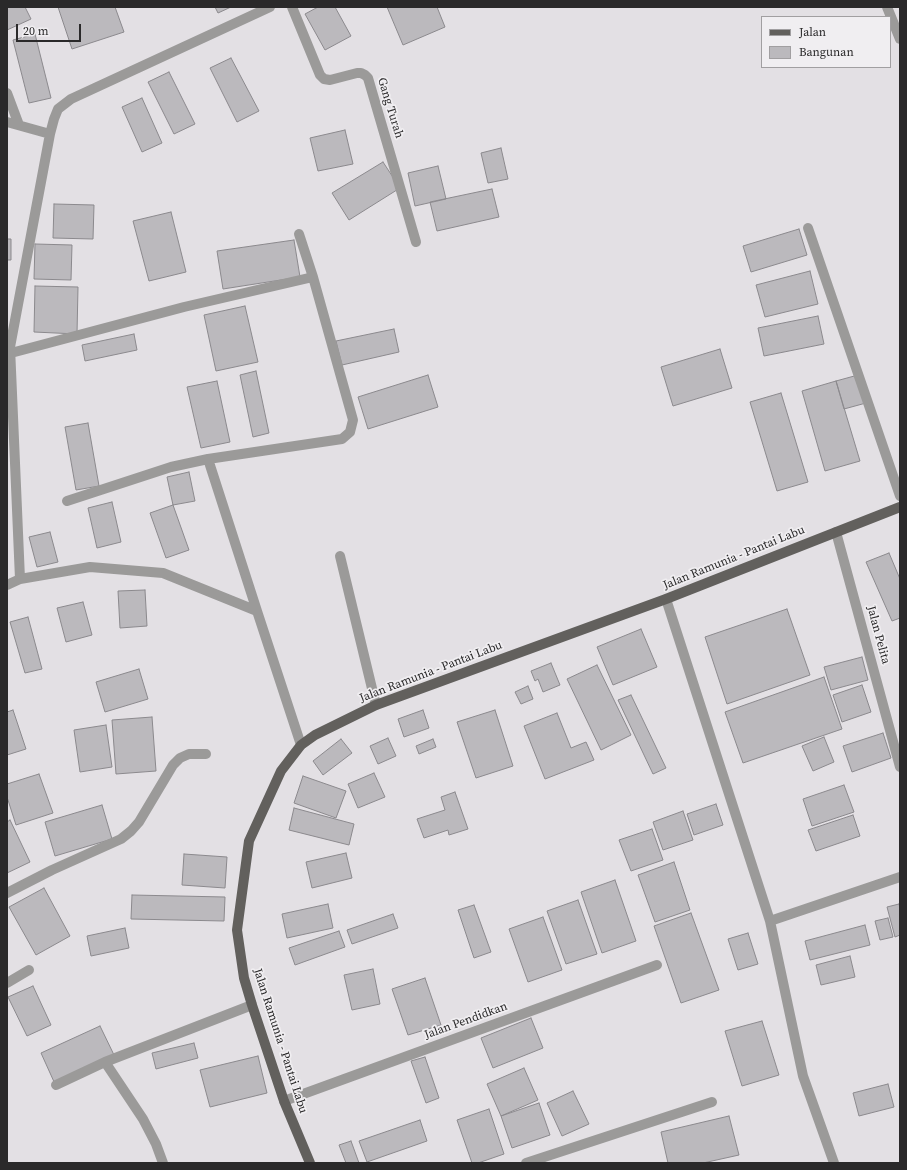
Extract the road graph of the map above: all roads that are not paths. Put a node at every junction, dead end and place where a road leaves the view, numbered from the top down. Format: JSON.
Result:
{"nodes":[{"id":1,"x":270,"y":7,"type":"edge"},
{"id":2,"x":292,"y":7,"type":"edge"},
{"id":3,"x":891,"y":17,"type":"edge"},
{"id":4,"x":900,"y":39,"type":"edge"},
{"id":5,"x":7,"y":93,"type":"edge"},
{"id":6,"x":7,"y":122,"type":"edge"},
{"id":7,"x":19,"y":125,"type":"junction"},
{"id":8,"x":50,"y":134,"type":"junction"},
{"id":9,"x":808,"y":228,"type":"dead end"},
{"id":10,"x":299,"y":234,"type":"dead end"},
{"id":11,"x":416,"y":242,"type":"dead end"},
{"id":12,"x":313,"y":277,"type":"junction"},
{"id":13,"x":9,"y":357,"type":"edge"},
{"id":14,"x":208,"y":459,"type":"junction"},
{"id":15,"x":900,"y":496,"type":"edge"},
{"id":16,"x":68,"y":502,"type":"dead end"},
{"id":17,"x":900,"y":507,"type":"edge"},
{"id":18,"x":836,"y":532,"type":"junction"},
{"id":19,"x":340,"y":556,"type":"dead end"},
{"id":20,"x":20,"y":579,"type":"junction"},
{"id":21,"x":7,"y":585,"type":"edge"},
{"id":22,"x":666,"y":599,"type":"junction"},
{"id":23,"x":257,"y":611,"type":"junction"},
{"id":24,"x":376,"y":705,"type":"junction"},
{"id":25,"x":301,"y":745,"type":"junction"},
{"id":26,"x":206,"y":754,"type":"dead end"},
{"id":27,"x":900,"y":767,"type":"edge"},
{"id":28,"x":900,"y":878,"type":"edge"},
{"id":29,"x":7,"y":893,"type":"edge"},
{"id":30,"x":770,"y":922,"type":"junction"},
{"id":31,"x":657,"y":965,"type":"dead end"},
{"id":32,"x":29,"y":970,"type":"dead end"},
{"id":33,"x":7,"y":983,"type":"edge"},
{"id":34,"x":252,"y":1005,"type":"junction"},
{"id":35,"x":106,"y":1062,"type":"junction"},
{"id":36,"x":56,"y":1085,"type":"dead end"},
{"id":37,"x":284,"y":1101,"type":"junction"},
{"id":38,"x":712,"y":1102,"type":"dead end"},
{"id":39,"x":164,"y":1163,"type":"edge"},
{"id":40,"x":310,"y":1163,"type":"edge"},
{"id":41,"x":526,"y":1163,"type":"edge"},
{"id":42,"x":834,"y":1163,"type":"edge"}],
"edges":[{"from":1,"to":8,"type":"street"},
{"from":2,"to":11,"type":"street","name":"Gang Turah"},
{"from":3,"to":4,"type":"street"},
{"from":5,"to":7,"type":"street"},
{"from":6,"to":7,"type":"street"},
{"from":7,"to":8,"type":"street"},
{"from":8,"to":13,"type":"street"},
{"from":9,"to":15,"type":"street"},
{"from":10,"to":12,"type":"street"},
{"from":12,"to":13,"type":"street"},
{"from":12,"to":14,"type":"street"},
{"from":13,"to":20,"type":"street"},
{"from":14,"to":16,"type":"street"},
{"from":14,"to":23,"type":"street"},
{"from":17,"to":18,"type":"main road","name":"Jalan Ramunia - Pantai Labu"},
{"from":18,"to":22,"type":"main road","name":"Jalan Ramunia - Pantai Labu"},
{"from":18,"to":27,"type":"street","name":"Jalan Pelita"},
{"from":19,"to":24,"type":"street"},
{"from":20,"to":21,"type":"street"},
{"from":20,"to":23,"type":"street"},
{"from":22,"to":24,"type":"main road","name":"Jalan Ramunia - Pantai Labu"},
{"from":22,"to":30,"type":"street"},
{"from":23,"to":25,"type":"street"},
{"from":24,"to":25,"type":"main road","name":"Jalan Ramunia - Pantai Labu"},
{"from":25,"to":34,"type":"main road","name":"Jalan Ramunia - Pantai Labu"},
{"from":26,"to":29,"type":"street"},
{"from":28,"to":30,"type":"street"},
{"from":30,"to":42,"type":"street"},
{"from":31,"to":37,"type":"street","name":"Jalan Pendidkan"},
{"from":32,"to":33,"type":"street"},
{"from":34,"to":35,"type":"street"},
{"from":34,"to":37,"type":"main road","name":"Jalan Ramunia - Pantai Labu"},
{"from":35,"to":36,"type":"street"},
{"from":35,"to":39,"type":"street"},
{"from":37,"to":40,"type":"main road","name":"Jalan Ramunia - Pantai Labu"},
{"from":38,"to":41,"type":"street"}]}
